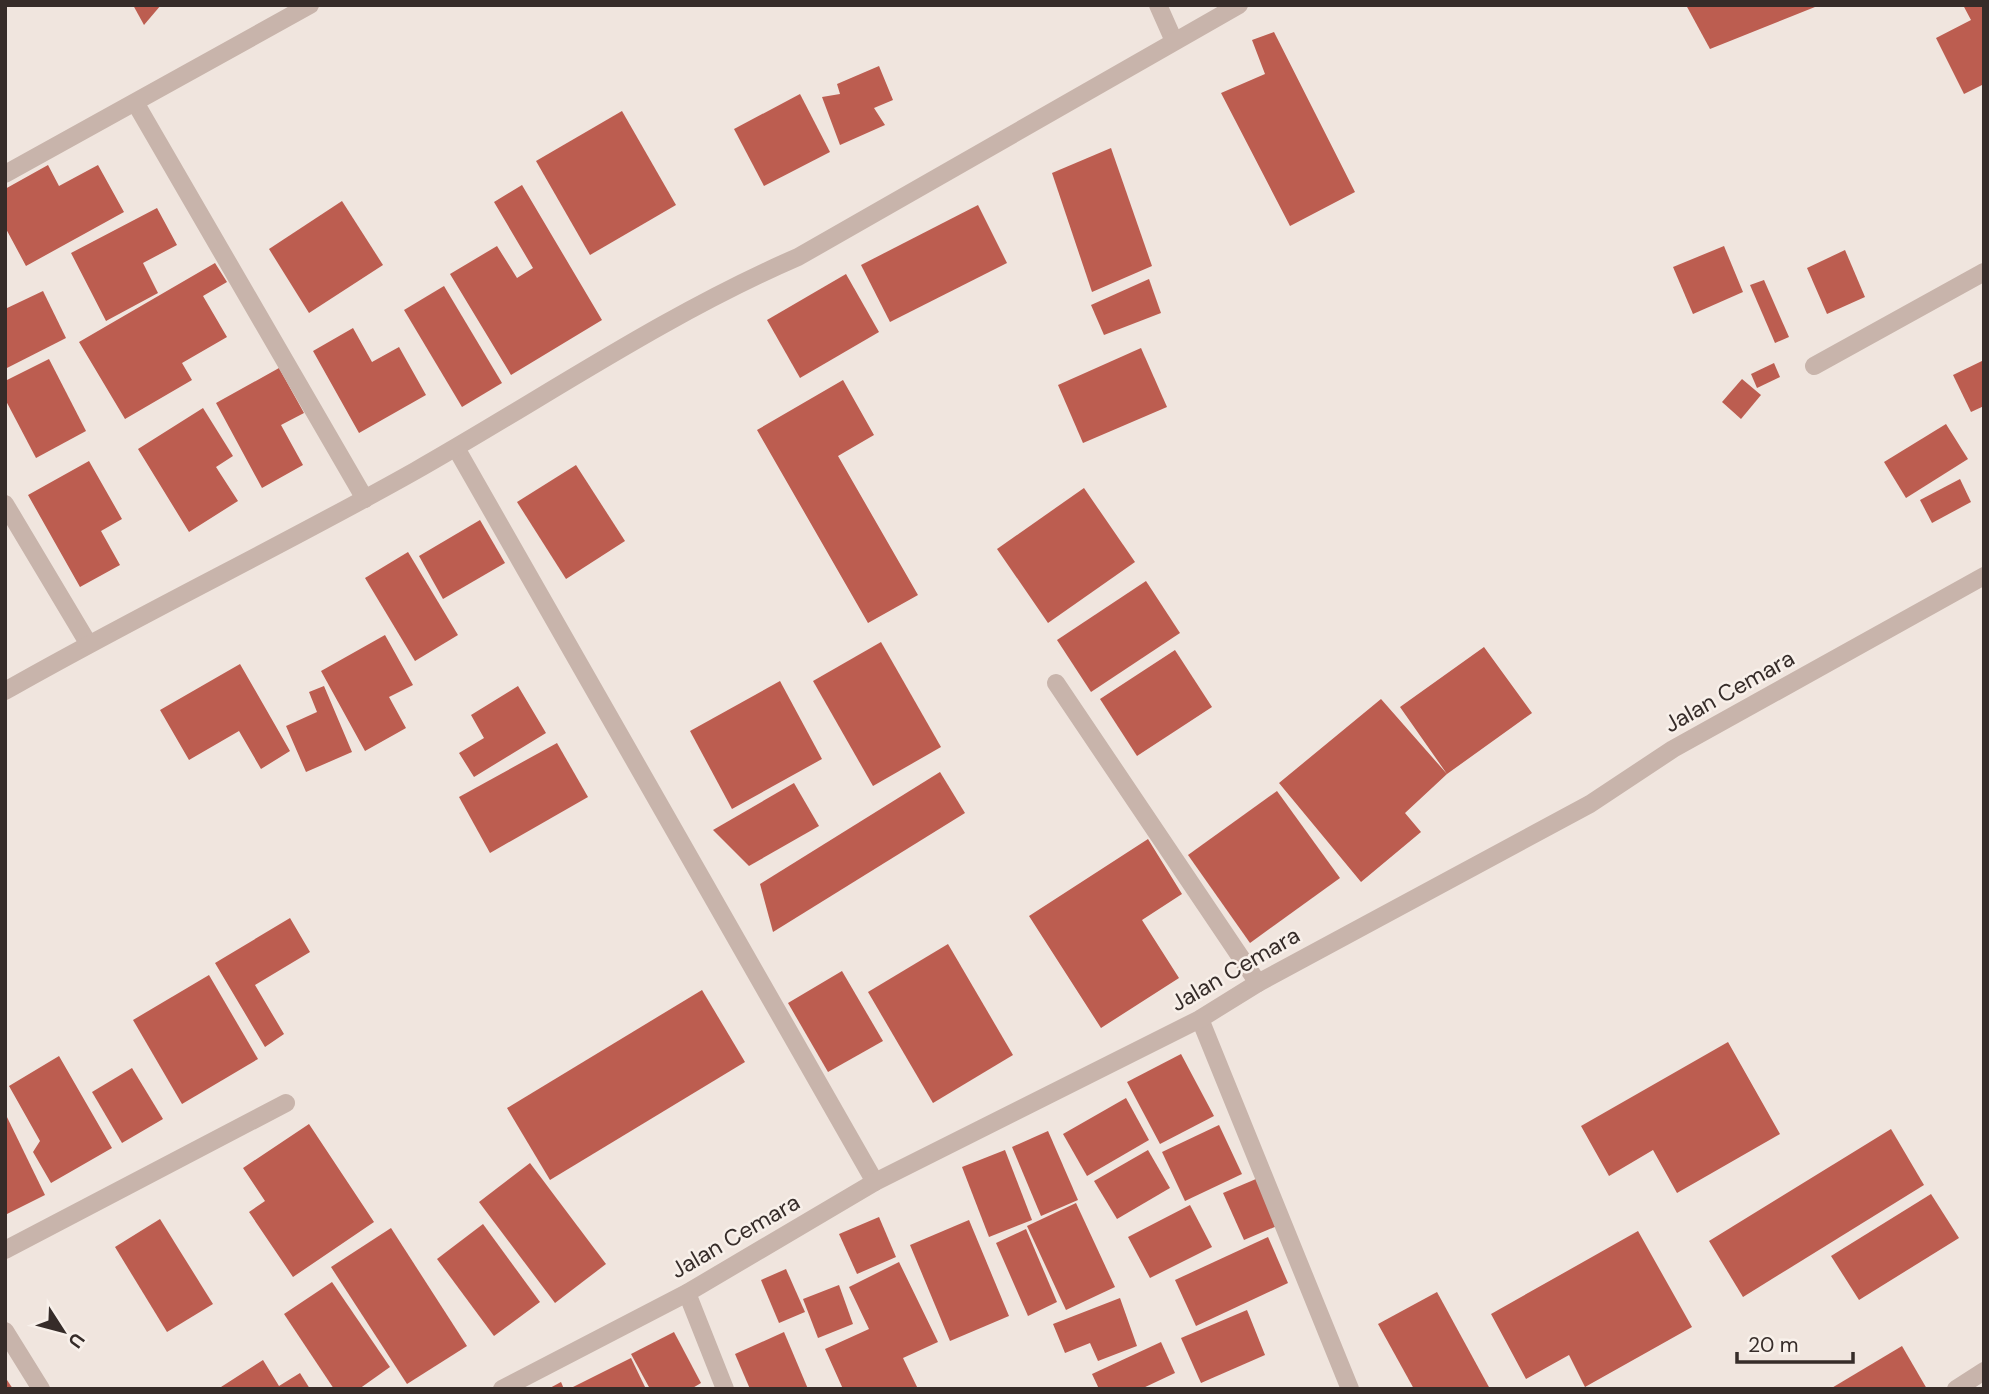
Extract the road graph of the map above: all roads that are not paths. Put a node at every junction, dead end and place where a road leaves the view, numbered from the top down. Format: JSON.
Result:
{"nodes":[{"id":1,"x":310,"y":5,"type":"edge"},
{"id":2,"x":1158,"y":5,"type":"edge"},
{"id":3,"x":1239,"y":5,"type":"edge"},
{"id":4,"x":1174,"y":41,"type":"junction"},
{"id":5,"x":136,"y":104,"type":"junction"},
{"id":6,"x":5,"y":174,"type":"edge"},
{"id":7,"x":1984,"y":272,"type":"edge"},
{"id":8,"x":1814,"y":366,"type":"dead end"},
{"id":9,"x":456,"y":448,"type":"junction"},
{"id":10,"x":365,"y":499,"type":"junction"},
{"id":11,"x":5,"y":504,"type":"edge"},
{"id":12,"x":1984,"y":576,"type":"edge"},
{"id":13,"x":88,"y":643,"type":"junction"},
{"id":14,"x":1056,"y":683,"type":"dead end"},
{"id":15,"x":5,"y":691,"type":"edge"},
{"id":16,"x":1258,"y":983,"type":"junction"},
{"id":17,"x":1200,"y":1019,"type":"junction"},
{"id":18,"x":286,"y":1103,"type":"dead end"},
{"id":19,"x":875,"y":1182,"type":"junction"},
{"id":20,"x":5,"y":1250,"type":"edge"},
{"id":21,"x":688,"y":1293,"type":"junction"},
{"id":22,"x":5,"y":1331,"type":"edge"},
{"id":23,"x":1984,"y":1371,"type":"edge"},
{"id":24,"x":41,"y":1389,"type":"edge"},
{"id":25,"x":502,"y":1389,"type":"edge"},
{"id":26,"x":725,"y":1389,"type":"edge"},
{"id":27,"x":1350,"y":1389,"type":"edge"},
{"id":28,"x":1956,"y":1389,"type":"edge"}],
"edges":[{"from":1,"to":5,"type":"street"},
{"from":2,"to":4,"type":"street"},
{"from":3,"to":4,"type":"street"},
{"from":4,"to":9,"type":"street"},
{"from":5,"to":6,"type":"street"},
{"from":5,"to":10,"type":"street"},
{"from":7,"to":8,"type":"street"},
{"from":9,"to":10,"type":"street"},
{"from":9,"to":19,"type":"street"},
{"from":10,"to":13,"type":"street"},
{"from":11,"to":13,"type":"street"},
{"from":12,"to":16,"type":"street","name":"Jalan Cemara"},
{"from":13,"to":15,"type":"street"},
{"from":14,"to":16,"type":"street"},
{"from":16,"to":17,"type":"street","name":"Jalan Cemara"},
{"from":17,"to":19,"type":"street","name":"Jalan Cemara"},
{"from":17,"to":27,"type":"street"},
{"from":18,"to":20,"type":"street"},
{"from":19,"to":21,"type":"street","name":"Jalan Cemara"},
{"from":21,"to":25,"type":"street","name":"Jalan Cemara"},
{"from":21,"to":26,"type":"street"},
{"from":22,"to":24,"type":"street"},
{"from":23,"to":28,"type":"street"}]}
